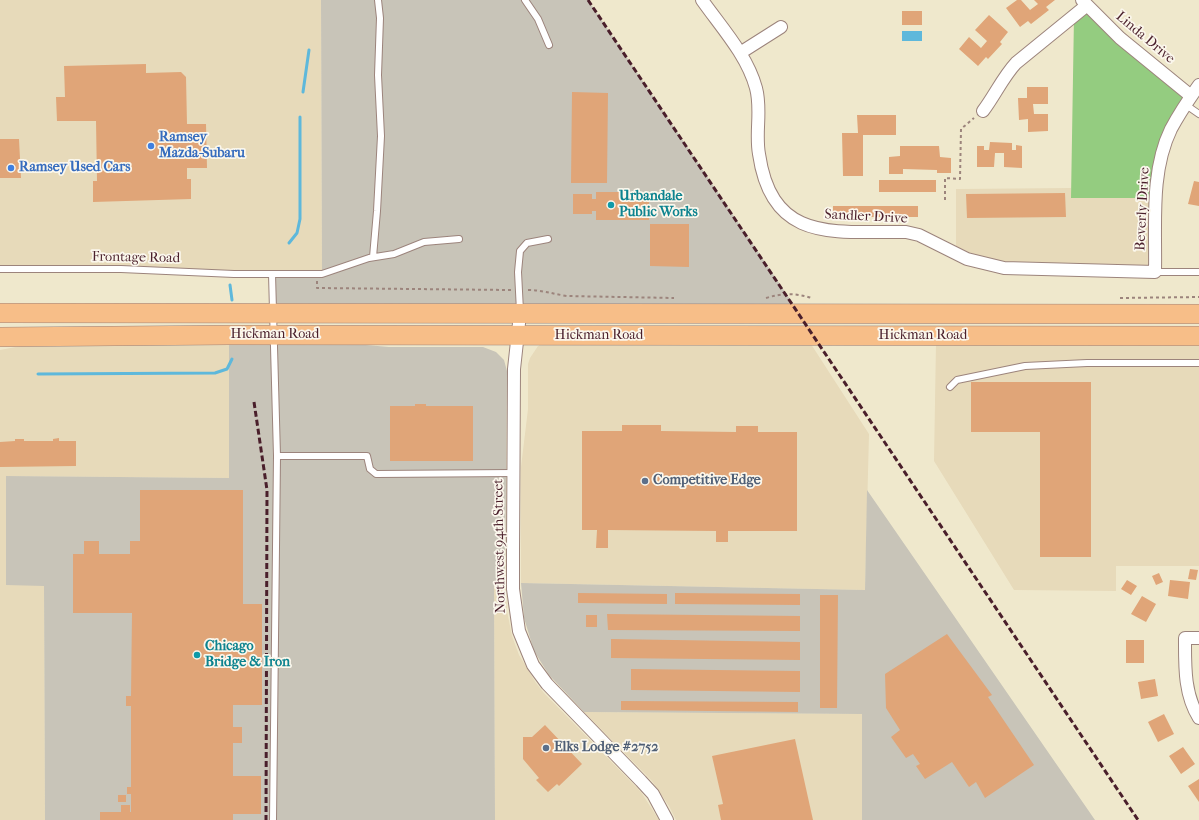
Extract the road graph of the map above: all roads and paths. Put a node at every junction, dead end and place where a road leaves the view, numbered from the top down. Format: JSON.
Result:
{"nodes":[{"id":1,"x":378,"y":0,"type":"edge"},
{"id":2,"x":525,"y":0,"type":"edge"},
{"id":3,"x":702,"y":0,"type":"edge"},
{"id":4,"x":1084,"y":3,"type":"edge"},
{"id":5,"x":781,"y":27,"type":"dead end"},
{"id":6,"x":549,"y":45,"type":"dead end"},
{"id":7,"x":740,"y":53,"type":"junction"},
{"id":8,"x":1199,"y":85,"type":"edge"},
{"id":9,"x":1188,"y":100,"type":"junction"},
{"id":10,"x":984,"y":111,"type":"joint"},
{"id":11,"x":1199,"y":114,"type":"edge"},
{"id":12,"x":945,"y":200,"type":"dead end"},
{"id":13,"x":459,"y":239,"type":"dead end"},
{"id":14,"x":548,"y":239,"type":"dead end"},
{"id":15,"x":373,"y":257,"type":"junction"},
{"id":16,"x":0,"y":269,"type":"edge"},
{"id":17,"x":1155,"y":272,"type":"junction"},
{"id":18,"x":1199,"y":272,"type":"edge"},
{"id":19,"x":272,"y":274,"type":"junction"},
{"id":20,"x":317,"y":274,"type":"junction"},
{"id":21,"x":519,"y":290,"type":"junction"},
{"id":22,"x":676,"y":298,"type":"dead end"},
{"id":23,"x":1199,"y":298,"type":"edge"},
{"id":24,"x":1113,"y":299,"type":"dead end"},
{"id":25,"x":759,"y":300,"type":"dead end"},
{"id":26,"x":816,"y":300,"type":"dead end"},
{"id":27,"x":0,"y":313,"type":"edge"},
{"id":28,"x":274,"y":313,"type":"junction"},
{"id":29,"x":520,"y":314,"type":"junction"},
{"id":30,"x":1199,"y":314,"type":"edge"},
{"id":31,"x":274,"y":335,"type":"junction"},
{"id":32,"x":518,"y":336,"type":"junction"},
{"id":33,"x":1199,"y":336,"type":"edge"},
{"id":34,"x":0,"y":337,"type":"edge"},
{"id":35,"x":1199,"y":363,"type":"edge"},
{"id":36,"x":950,"y":387,"type":"dead end"},
{"id":37,"x":277,"y":456,"type":"junction"},
{"id":38,"x":514,"y":473,"type":"junction"},
{"id":39,"x":1199,"y":638,"type":"edge"},
{"id":40,"x":1199,"y":718,"type":"edge"},
{"id":41,"x":272,"y":820,"type":"edge"},
{"id":42,"x":668,"y":820,"type":"edge"}],
"edges":[{"from":1,"to":15,"type":"lane"},
{"from":2,"to":6,"type":"lane"},
{"from":3,"to":7,"type":"street","name":"Sandler Drive"},
{"from":4,"to":9,"type":"street","name":"Linda Drive"},
{"from":4,"to":10,"type":"street"},
{"from":5,"to":7,"type":"street"},
{"from":7,"to":17,"type":"street","name":"Sandler Drive"},
{"from":8,"to":9,"type":"street","name":"Beverly Drive"},
{"from":9,"to":11,"type":"lane"},
{"from":9,"to":17,"type":"street","name":"Beverly Drive"},
{"from":10,"to":12,"type":"path"},
{"from":13,"to":15,"type":"lane","name":"Frontage Road"},
{"from":14,"to":21,"type":"lane"},
{"from":15,"to":20,"type":"lane","name":"Frontage Road"},
{"from":16,"to":19,"type":"lane","name":"Frontage Road"},
{"from":17,"to":18,"type":"lane"},
{"from":19,"to":20,"type":"lane","name":"Frontage Road"},
{"from":19,"to":28,"type":"lane"},
{"from":20,"to":21,"type":"path"},
{"from":21,"to":22,"type":"path"},
{"from":21,"to":29,"type":"lane"},
{"from":23,"to":24,"type":"path"},
{"from":25,"to":26,"type":"path"},
{"from":27,"to":28,"type":"main road","name":"Hickman Road"},
{"from":28,"to":29,"type":"main road","name":"Hickman Road"},
{"from":28,"to":31,"type":"lane"},
{"from":29,"to":30,"type":"main road","name":"Hickman Road"},
{"from":29,"to":32,"type":"street","name":"Northwest 94th Street"},
{"from":31,"to":32,"type":"main road","name":"Hickman Road"},
{"from":31,"to":34,"type":"main road","name":"Hickman Road"},
{"from":31,"to":37,"type":"lane"},
{"from":32,"to":33,"type":"main road","name":"Hickman Road"},
{"from":32,"to":38,"type":"street","name":"Northwest 94th Street"},
{"from":35,"to":36,"type":"lane"},
{"from":37,"to":38,"type":"lane"},
{"from":37,"to":41,"type":"lane"},
{"from":38,"to":42,"type":"street","name":"Northwest 94th Street"},
{"from":39,"to":40,"type":"street"}]}
